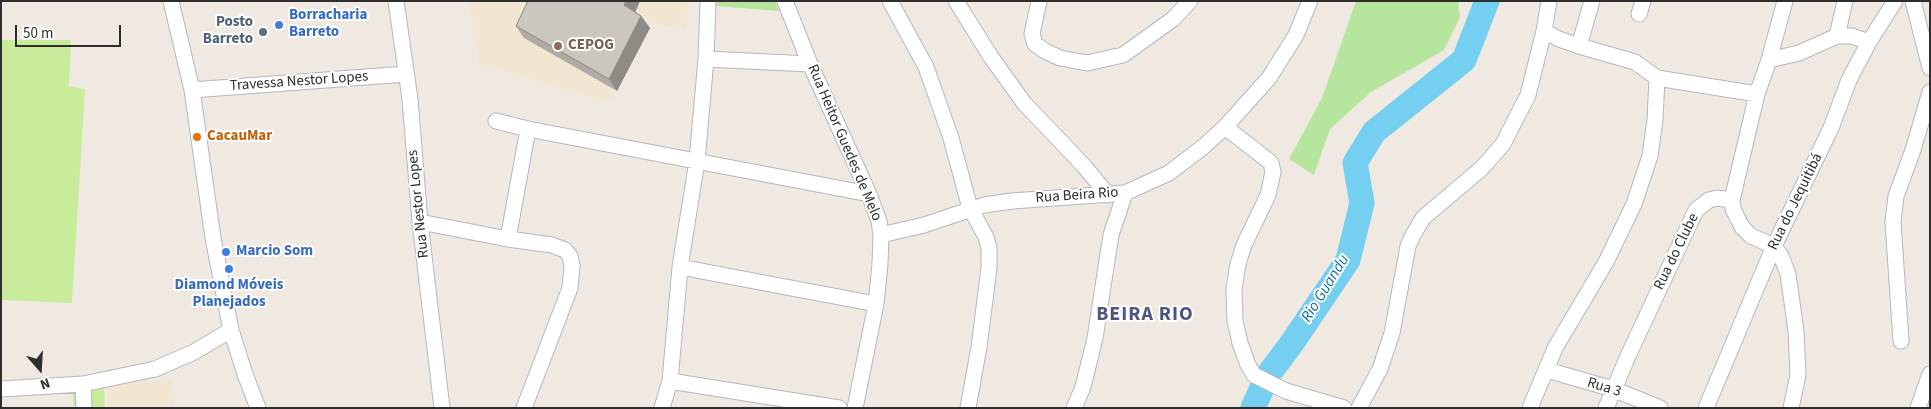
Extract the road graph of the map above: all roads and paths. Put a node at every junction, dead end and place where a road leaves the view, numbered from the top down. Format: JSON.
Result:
{"nodes":[{"id":1,"x":171,"y":1,"type":"edge"},
{"id":2,"x":396,"y":1,"type":"edge"},
{"id":3,"x":708,"y":1,"type":"edge"},
{"id":4,"x":785,"y":1,"type":"edge"},
{"id":5,"x":890,"y":1,"type":"edge"},
{"id":6,"x":956,"y":1,"type":"edge"},
{"id":7,"x":1039,"y":1,"type":"edge"},
{"id":8,"x":1190,"y":1,"type":"edge"},
{"id":9,"x":1310,"y":1,"type":"edge"},
{"id":10,"x":1549,"y":1,"type":"edge"},
{"id":11,"x":1592,"y":1,"type":"edge"},
{"id":12,"x":1785,"y":1,"type":"edge"},
{"id":13,"x":1845,"y":1,"type":"edge"},
{"id":14,"x":1894,"y":1,"type":"edge"},
{"id":15,"x":1913,"y":1,"type":"edge"},
{"id":16,"x":1544,"y":30,"type":"junction"},
{"id":17,"x":1837,"y":36,"type":"junction"},
{"id":18,"x":1869,"y":42,"type":"junction"},
{"id":19,"x":1579,"y":46,"type":"junction"},
{"id":20,"x":706,"y":59,"type":"junction"},
{"id":21,"x":1769,"y":60,"type":"junction"},
{"id":22,"x":810,"y":64,"type":"junction"},
{"id":23,"x":1930,"y":68,"type":"edge"},
{"id":24,"x":406,"y":74,"type":"junction"},
{"id":25,"x":1657,"y":78,"type":"junction"},
{"id":26,"x":192,"y":90,"type":"junction"},
{"id":27,"x":1930,"y":92,"type":"edge"},
{"id":28,"x":1757,"y":94,"type":"junction"},
{"id":29,"x":496,"y":121,"type":"dead end"},
{"id":30,"x":1225,"y":127,"type":"junction"},
{"id":31,"x":528,"y":129,"type":"junction"},
{"id":32,"x":697,"y":161,"type":"junction"},
{"id":33,"x":1125,"y":192,"type":"junction"},
{"id":34,"x":869,"y":194,"type":"junction"},
{"id":35,"x":1108,"y":195,"type":"junction"},
{"id":36,"x":1732,"y":200,"type":"junction"},
{"id":37,"x":970,"y":208,"type":"junction"},
{"id":38,"x":420,"y":222,"type":"junction"},
{"id":39,"x":881,"y":235,"type":"junction"},
{"id":40,"x":508,"y":239,"type":"junction"},
{"id":41,"x":1774,"y":246,"type":"junction"},
{"id":42,"x":680,"y":267,"type":"junction"},
{"id":43,"x":876,"y":304,"type":"junction"},
{"id":44,"x":231,"y":330,"type":"junction"},
{"id":45,"x":1901,"y":341,"type":"dead end"},
{"id":46,"x":1547,"y":370,"type":"junction"},
{"id":47,"x":1930,"y":374,"type":"edge"},
{"id":48,"x":670,"y":381,"type":"junction"},
{"id":49,"x":83,"y":384,"type":"junction"},
{"id":50,"x":1,"y":389,"type":"edge"},
{"id":51,"x":1613,"y":389,"type":"junction"},
{"id":52,"x":84,"y":408,"type":"edge"},
{"id":53,"x":258,"y":408,"type":"edge"},
{"id":54,"x":442,"y":408,"type":"edge"},
{"id":55,"x":524,"y":408,"type":"edge"},
{"id":56,"x":662,"y":408,"type":"edge"},
{"id":57,"x":839,"y":408,"type":"edge"},
{"id":58,"x":854,"y":408,"type":"edge"},
{"id":59,"x":968,"y":408,"type":"edge"},
{"id":60,"x":1074,"y":408,"type":"edge"},
{"id":61,"x":1344,"y":408,"type":"edge"},
{"id":62,"x":1359,"y":408,"type":"edge"},
{"id":63,"x":1530,"y":408,"type":"edge"},
{"id":64,"x":1606,"y":408,"type":"edge"},
{"id":65,"x":1660,"y":408,"type":"edge"},
{"id":66,"x":1706,"y":408,"type":"edge"},
{"id":67,"x":1790,"y":408,"type":"edge"},
{"id":68,"x":1918,"y":408,"type":"edge"}],
"edges":[{"from":1,"to":26,"type":"street"},
{"from":2,"to":24,"type":"street","name":"Rua Nestor Lopes"},
{"from":3,"to":20,"type":"street"},
{"from":4,"to":22,"type":"street","name":"Rua Heitor Guedes de Melo"},
{"from":5,"to":37,"type":"street"},
{"from":6,"to":35,"type":"street"},
{"from":7,"to":8,"type":"street"},
{"from":9,"to":30,"type":"street","name":"Rua Beira Rio"},
{"from":10,"to":16,"type":"street"},
{"from":11,"to":19,"type":"street"},
{"from":12,"to":21,"type":"street"},
{"from":13,"to":17,"type":"street"},
{"from":14,"to":18,"type":"street","name":"Rua do Jequitibá"},
{"from":15,"to":23,"type":"street"},
{"from":16,"to":19,"type":"street"},
{"from":16,"to":62,"type":"street"},
{"from":17,"to":18,"type":"street"},
{"from":17,"to":21,"type":"street"},
{"from":18,"to":41,"type":"street","name":"Rua do Jequitibá"},
{"from":19,"to":25,"type":"street"},
{"from":20,"to":22,"type":"street"},
{"from":20,"to":32,"type":"street"},
{"from":21,"to":28,"type":"street"},
{"from":22,"to":34,"type":"street","name":"Rua Heitor Guedes de Melo"},
{"from":24,"to":26,"type":"street","name":"Travessa Nestor Lopes"},
{"from":24,"to":38,"type":"street","name":"Rua Nestor Lopes"},
{"from":25,"to":28,"type":"street"},
{"from":25,"to":46,"type":"street"},
{"from":26,"to":44,"type":"street"},
{"from":27,"to":45,"type":"street"},
{"from":28,"to":36,"type":"street"},
{"from":29,"to":31,"type":"street"},
{"from":30,"to":33,"type":"street","name":"Rua Beira Rio"},
{"from":30,"to":61,"type":"street"},
{"from":31,"to":32,"type":"street"},
{"from":31,"to":40,"type":"street"},
{"from":32,"to":34,"type":"street"},
{"from":32,"to":42,"type":"street"},
{"from":33,"to":35,"type":"street","name":"Rua Beira Rio"},
{"from":33,"to":60,"type":"street"},
{"from":34,"to":39,"type":"street","name":"Rua Heitor Guedes de Melo"},
{"from":35,"to":37,"type":"street","name":"Rua Beira Rio"},
{"from":36,"to":41,"type":"street"},
{"from":36,"to":51,"type":"street","name":"Rua do Clube"},
{"from":37,"to":39,"type":"street","name":"Rua Beira Rio"},
{"from":37,"to":59,"type":"street"},
{"from":38,"to":40,"type":"street"},
{"from":38,"to":54,"type":"street","name":"Rua Nestor Lopes"},
{"from":39,"to":43,"type":"street","name":"Rua Heitor Guedes de Melo"},
{"from":40,"to":55,"type":"street"},
{"from":41,"to":66,"type":"street","name":"Rua do Jequitibá"},
{"from":41,"to":67,"type":"street"},
{"from":42,"to":43,"type":"street"},
{"from":42,"to":48,"type":"street"},
{"from":43,"to":58,"type":"street","name":"Rua Heitor Guedes de Melo"},
{"from":44,"to":49,"type":"street"},
{"from":44,"to":53,"type":"street"},
{"from":46,"to":51,"type":"street","name":"Rua 3"},
{"from":46,"to":63,"type":"street"},
{"from":47,"to":68,"type":"street"},
{"from":48,"to":56,"type":"street"},
{"from":48,"to":57,"type":"street"},
{"from":49,"to":50,"type":"street"},
{"from":49,"to":52,"type":"street"},
{"from":51,"to":64,"type":"street","name":"Rua do Clube"},
{"from":51,"to":65,"type":"street","name":"Rua 3"}]}
